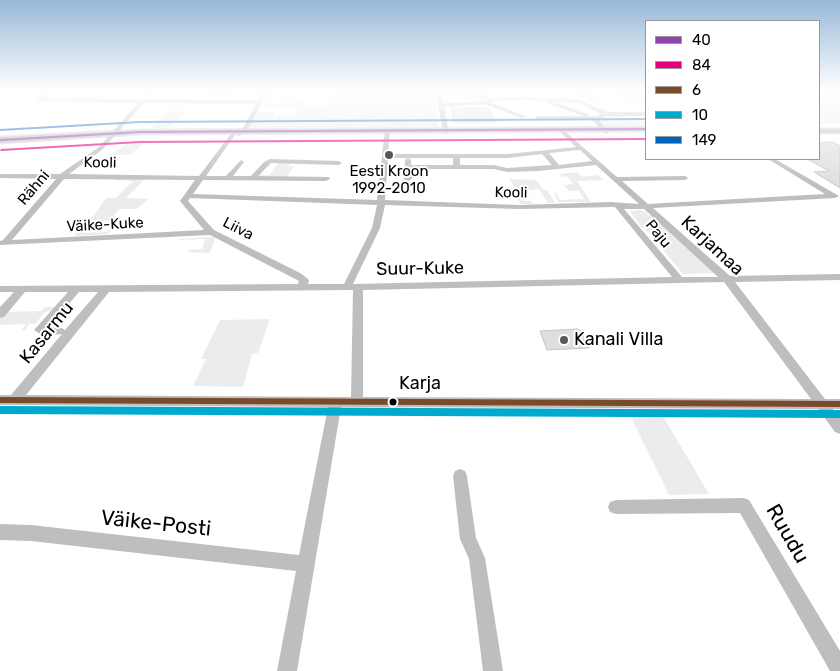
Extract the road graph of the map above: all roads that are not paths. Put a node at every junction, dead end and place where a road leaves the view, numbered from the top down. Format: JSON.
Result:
{"nodes":[{"id":1,"x":123,"y":123,"type":"edge"},
{"id":2,"x":244,"y":123,"type":"edge"},
{"id":3,"x":445,"y":123,"type":"edge"},
{"id":4,"x":598,"y":123,"type":"edge"},
{"id":5,"x":820,"y":129,"type":"edge"},
{"id":6,"x":840,"y":129,"type":"edge"},
{"id":7,"x":645,"y":130,"type":"edge"},
{"id":8,"x":562,"y":131,"type":"junction"},
{"id":9,"x":605,"y":131,"type":"junction"},
{"id":10,"x":387,"y":132,"type":"junction"},
{"id":11,"x":446,"y":132,"type":"junction"},
{"id":12,"x":116,"y":133,"type":"junction"},
{"id":13,"x":237,"y":133,"type":"junction"},
{"id":14,"x":0,"y":140,"type":"edge"},
{"id":15,"x":580,"y":148,"type":"junction"},
{"id":16,"x":544,"y":152,"type":"junction"},
{"id":17,"x":385,"y":156,"type":"junction"},
{"id":18,"x":456,"y":156,"type":"junction"},
{"id":19,"x":773,"y":160,"type":"edge"},
{"id":20,"x":779,"y":160,"type":"edge"},
{"id":21,"x":299,"y":161,"type":"junction"},
{"id":22,"x":241,"y":162,"type":"dead end"},
{"id":23,"x":328,"y":162,"type":"junction"},
{"id":24,"x":338,"y":162,"type":"dead end"},
{"id":25,"x":408,"y":162,"type":"junction"},
{"id":26,"x":440,"y":163,"type":"dead end"},
{"id":27,"x":489,"y":163,"type":"dead end"},
{"id":28,"x":516,"y":163,"type":"dead end"},
{"id":29,"x":596,"y":163,"type":"junction"},
{"id":30,"x":507,"y":166,"type":"junction"},
{"id":31,"x":458,"y":167,"type":"junction"},
{"id":32,"x":557,"y":167,"type":"junction"},
{"id":33,"x":0,"y":176,"type":"edge"},
{"id":34,"x":62,"y":176,"type":"junction"},
{"id":35,"x":199,"y":178,"type":"junction"},
{"id":36,"x":228,"y":178,"type":"junction"},
{"id":37,"x":253,"y":178,"type":"junction"},
{"id":38,"x":686,"y":178,"type":"dead end"},
{"id":39,"x":288,"y":179,"type":"junction"},
{"id":40,"x":408,"y":179,"type":"dead end"},
{"id":41,"x":617,"y":179,"type":"junction"},
{"id":42,"x":186,"y":196,"type":"junction"},
{"id":43,"x":837,"y":197,"type":"edge"},
{"id":44,"x":381,"y":203,"type":"junction"},
{"id":45,"x":618,"y":206,"type":"junction"},
{"id":46,"x":645,"y":206,"type":"junction"},
{"id":47,"x":211,"y":232,"type":"junction"},
{"id":48,"x":3,"y":243,"type":"edge"},
{"id":49,"x":840,"y":277,"type":"edge"},
{"id":50,"x":727,"y":279,"type":"junction"},
{"id":51,"x":678,"y":280,"type":"junction"},
{"id":52,"x":303,"y":287,"type":"junction"},
{"id":53,"x":352,"y":287,"type":"junction"},
{"id":54,"x":77,"y":288,"type":"junction"},
{"id":55,"x":106,"y":288,"type":"junction"},
{"id":56,"x":0,"y":289,"type":"edge"},
{"id":57,"x":22,"y":289,"type":"junction"},
{"id":58,"x":0,"y":314,"type":"edge"},
{"id":59,"x":60,"y":331,"type":"dead end"},
{"id":60,"x":0,"y":400,"type":"edge"},
{"id":61,"x":14,"y":401,"type":"junction"},
{"id":62,"x":335,"y":403,"type":"junction"},
{"id":63,"x":357,"y":403,"type":"junction"},
{"id":64,"x":821,"y":404,"type":"junction"},
{"id":65,"x":840,"y":404,"type":"edge"},
{"id":66,"x":840,"y":428,"type":"edge"},
{"id":67,"x":460,"y":476,"type":"dead end"},
{"id":68,"x":616,"y":507,"type":"dead end"},
{"id":69,"x":0,"y":532,"type":"edge"},
{"id":70,"x":306,"y":564,"type":"junction"},
{"id":71,"x":840,"y":670,"type":"edge"},
{"id":72,"x":287,"y":671,"type":"edge"},
{"id":73,"x":493,"y":671,"type":"edge"}],
"edges":[{"from":1,"to":12,"type":"street","name":"Rähni"},
{"from":2,"to":13,"type":"street"},
{"from":3,"to":11,"type":"street"},
{"from":4,"to":9,"type":"street"},
{"from":5,"to":6,"type":"main road"},
{"from":7,"to":9,"type":"main road"},
{"from":8,"to":9,"type":"main road"},
{"from":8,"to":11,"type":"main road"},
{"from":8,"to":15,"type":"street","name":"Karjamaa"},
{"from":10,"to":11,"type":"main road"},
{"from":10,"to":13,"type":"main road"},
{"from":10,"to":17,"type":"street"},
{"from":12,"to":13,"type":"main road"},
{"from":12,"to":14,"type":"main road"},
{"from":12,"to":34,"type":"street","name":"Rähni"},
{"from":13,"to":35,"type":"street"},
{"from":15,"to":16,"type":"street"},
{"from":15,"to":29,"type":"street","name":"Karjamaa"},
{"from":16,"to":18,"type":"street"},
{"from":16,"to":32,"type":"street"},
{"from":17,"to":25,"type":"street"},
{"from":17,"to":44,"type":"street"},
{"from":18,"to":25,"type":"street"},
{"from":18,"to":31,"type":"street"},
{"from":19,"to":43,"type":"street"},
{"from":20,"to":43,"type":"street"},
{"from":21,"to":23,"type":"street"},
{"from":21,"to":37,"type":"street"},
{"from":21,"to":39,"type":"street"},
{"from":22,"to":36,"type":"street"},
{"from":23,"to":24,"type":"street"},
{"from":23,"to":39,"type":"street","name":"Kooli"},
{"from":25,"to":26,"type":"street"},
{"from":25,"to":31,"type":"street"},
{"from":25,"to":40,"type":"street"},
{"from":27,"to":30,"type":"street"},
{"from":28,"to":30,"type":"street"},
{"from":29,"to":32,"type":"street"},
{"from":29,"to":41,"type":"street","name":"Karjamaa"},
{"from":30,"to":31,"type":"street"},
{"from":30,"to":32,"type":"street"},
{"from":33,"to":34,"type":"street","name":"Kooli"},
{"from":34,"to":35,"type":"street","name":"Kooli"},
{"from":34,"to":48,"type":"street","name":"Rähni"},
{"from":35,"to":36,"type":"street","name":"Kooli"},
{"from":35,"to":42,"type":"street"},
{"from":36,"to":37,"type":"street","name":"Kooli"},
{"from":37,"to":39,"type":"street","name":"Kooli"},
{"from":38,"to":41,"type":"street"},
{"from":41,"to":46,"type":"street","name":"Karjamaa"},
{"from":42,"to":44,"type":"street","name":"Kooli"},
{"from":42,"to":47,"type":"street","name":"Liiva"},
{"from":43,"to":46,"type":"street","name":"Kooli"},
{"from":44,"to":45,"type":"street","name":"Kooli"},
{"from":44,"to":53,"type":"street"},
{"from":45,"to":46,"type":"street","name":"Kooli"},
{"from":45,"to":51,"type":"street","name":"Paju"},
{"from":46,"to":50,"type":"street","name":"Karjamaa"},
{"from":47,"to":48,"type":"street","name":"Väike-Kuke"},
{"from":47,"to":52,"type":"street","name":"Liiva"},
{"from":49,"to":50,"type":"street","name":"Suur-Kuke"},
{"from":50,"to":51,"type":"street","name":"Suur-Kuke"},
{"from":50,"to":64,"type":"street","name":"Karjamaa"},
{"from":51,"to":53,"type":"street","name":"Suur-Kuke"},
{"from":52,"to":53,"type":"street","name":"Suur-Kuke"},
{"from":52,"to":55,"type":"street","name":"Suur-Kuke"},
{"from":53,"to":63,"type":"street"},
{"from":54,"to":55,"type":"street","name":"Suur-Kuke"},
{"from":54,"to":57,"type":"street","name":"Suur-Kuke"},
{"from":54,"to":59,"type":"street"},
{"from":55,"to":61,"type":"street","name":"Kasarmu"},
{"from":56,"to":57,"type":"street","name":"Suur-Kuke"},
{"from":57,"to":58,"type":"street"},
{"from":60,"to":61,"type":"street","name":"Karja"},
{"from":61,"to":62,"type":"street","name":"Karja"},
{"from":62,"to":63,"type":"street","name":"Karja"},
{"from":62,"to":70,"type":"street"},
{"from":63,"to":64,"type":"street","name":"Karja"},
{"from":64,"to":65,"type":"street","name":"Karja"},
{"from":64,"to":66,"type":"street","name":"Karjamaa"},
{"from":67,"to":73,"type":"street"},
{"from":68,"to":71,"type":"street","name":"Ruudu"},
{"from":69,"to":70,"type":"street","name":"Väike-Posti"},
{"from":70,"to":72,"type":"street"}]}
